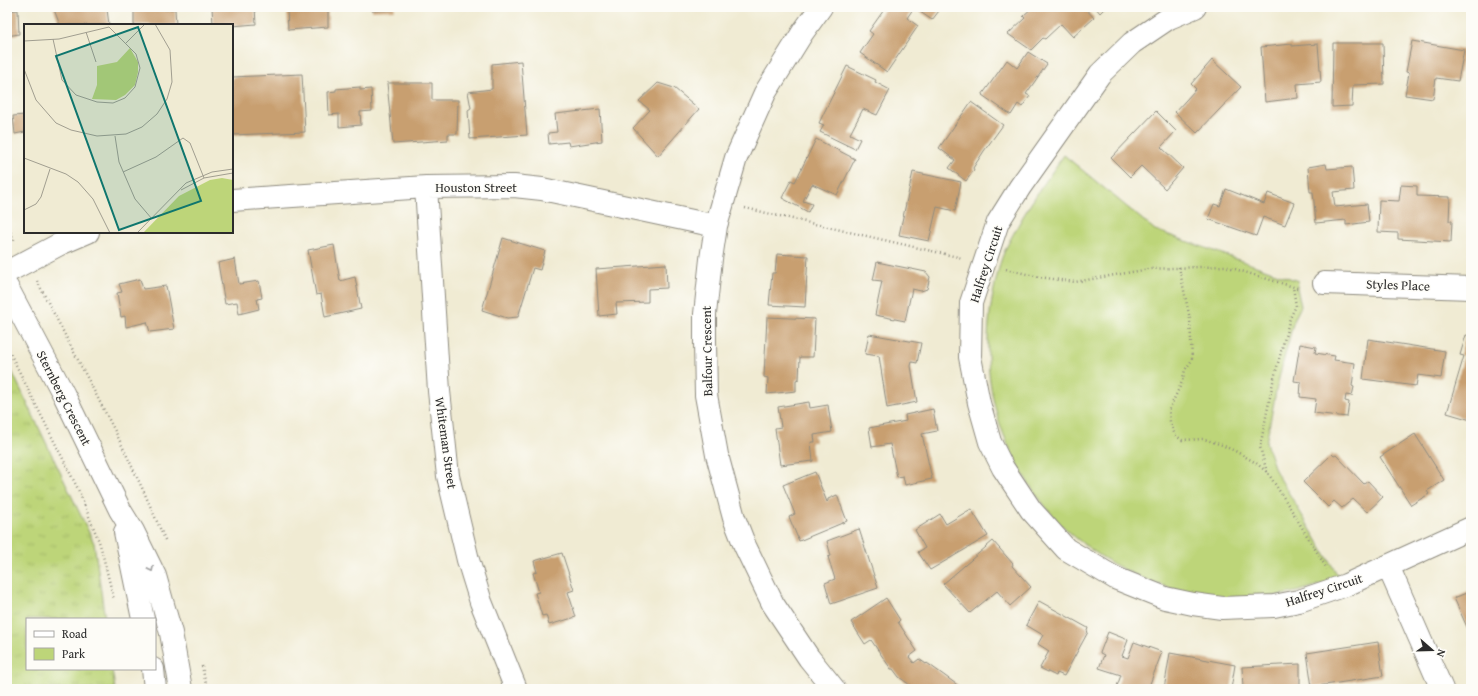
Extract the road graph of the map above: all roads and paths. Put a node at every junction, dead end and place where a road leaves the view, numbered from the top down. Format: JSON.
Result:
{"nodes":[{"id":1,"x":820,"y":7,"type":"edge"},
{"id":2,"x":1195,"y":7,"type":"edge"},
{"id":3,"x":426,"y":187,"type":"junction"},
{"id":4,"x":233,"y":200,"type":"edge"},
{"id":5,"x":723,"y":203,"type":"junction"},
{"id":6,"x":7,"y":225,"type":"edge"},
{"id":7,"x":716,"y":226,"type":"junction"},
{"id":8,"x":86,"y":233,"type":"edge"},
{"id":9,"x":14,"y":239,"type":"dead end"},
{"id":10,"x":984,"y":263,"type":"junction"},
{"id":11,"x":1179,"y":267,"type":"junction"},
{"id":12,"x":7,"y":272,"type":"edge"},
{"id":13,"x":1324,"y":283,"type":"dead end"},
{"id":14,"x":38,"y":284,"type":"dead end"},
{"id":15,"x":7,"y":287,"type":"edge"},
{"id":16,"x":1471,"y":288,"type":"edge"},
{"id":17,"x":7,"y":347,"type":"edge"},
{"id":18,"x":117,"y":435,"type":"dead end"},
{"id":19,"x":1268,"y":473,"type":"junction"},
{"id":20,"x":120,"y":510,"type":"junction"},
{"id":21,"x":1471,"y":528,"type":"edge"},
{"id":22,"x":1388,"y":566,"type":"junction"},
{"id":23,"x":1330,"y":574,"type":"dead end"},
{"id":24,"x":115,"y":604,"type":"dead end"},
{"id":25,"x":143,"y":618,"type":"edge"},
{"id":26,"x":153,"y":670,"type":"edge"},
{"id":27,"x":155,"y":689,"type":"edge"},
{"id":28,"x":181,"y":689,"type":"edge"},
{"id":29,"x":516,"y":689,"type":"edge"},
{"id":30,"x":834,"y":689,"type":"edge"},
{"id":31,"x":1442,"y":689,"type":"edge"}],
"edges":[{"from":1,"to":5,"type":"street","name":"Balfour Crescent"},
{"from":2,"to":10,"type":"street","name":"Halfrey Circuit"},
{"from":3,"to":4,"type":"street","name":"Houston Street"},
{"from":3,"to":7,"type":"street","name":"Houston Street"},
{"from":3,"to":29,"type":"street","name":"Whiteman Street"},
{"from":5,"to":7,"type":"street","name":"Balfour Crescent"},
{"from":5,"to":10,"type":"path"},
{"from":6,"to":9,"type":"path"},
{"from":7,"to":30,"type":"street","name":"Balfour Crescent"},
{"from":8,"to":12,"type":"street"},
{"from":10,"to":11,"type":"path"},
{"from":10,"to":22,"type":"street","name":"Halfrey Circuit"},
{"from":11,"to":19,"type":"path"},
{"from":11,"to":19,"type":"path"},
{"from":13,"to":16,"type":"street","name":"Styles Place"},
{"from":14,"to":18,"type":"path"},
{"from":15,"to":20,"type":"street","name":"Sternberg Crescent"},
{"from":17,"to":24,"type":"path"},
{"from":19,"to":23,"type":"path"},
{"from":20,"to":25,"type":"street","name":"Sternberg Crescent"},
{"from":20,"to":28,"type":"street","name":"Sternberg Crescent","one_way":true},
{"from":21,"to":22,"type":"street","name":"Halfrey Circuit"},
{"from":22,"to":31,"type":"street"},
{"from":26,"to":27,"type":"street"}]}
